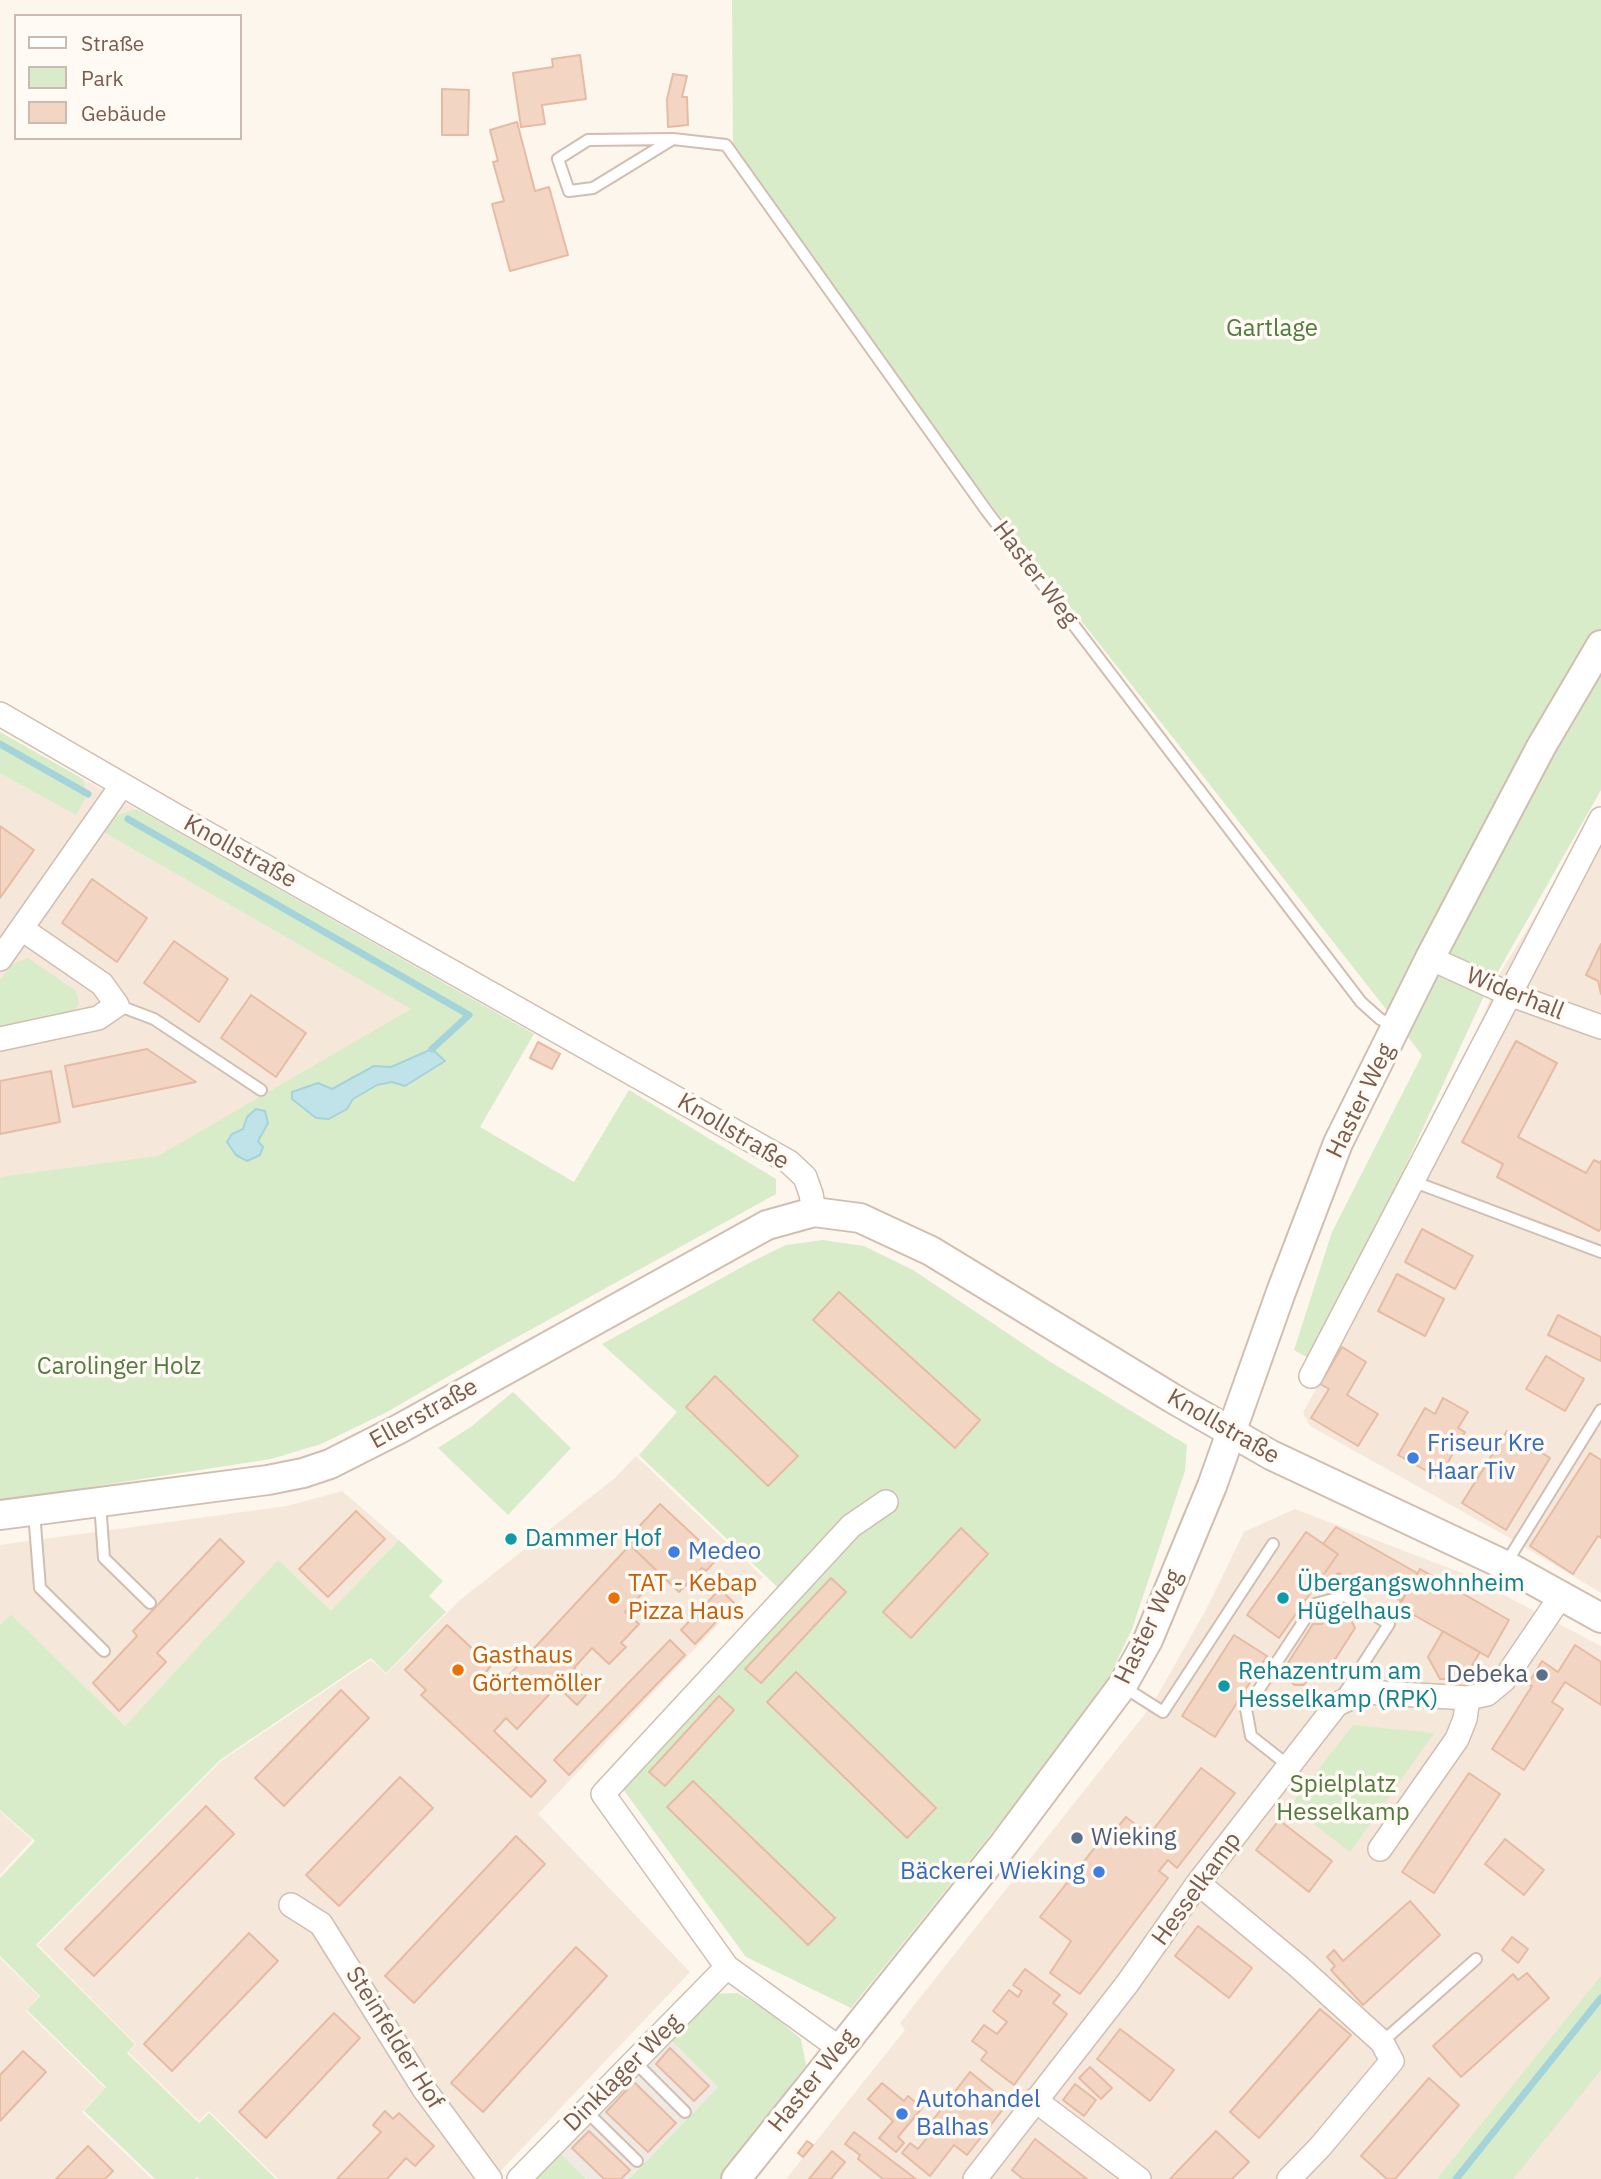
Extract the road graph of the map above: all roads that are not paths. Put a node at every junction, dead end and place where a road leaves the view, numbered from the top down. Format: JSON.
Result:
{"nodes":[{"id":1,"x":673,"y":139,"type":"junction"},
{"id":2,"x":1601,"y":645,"type":"edge"},
{"id":3,"x":0,"y":714,"type":"edge"},
{"id":4,"x":122,"y":785,"type":"junction"},
{"id":5,"x":1601,"y":819,"type":"edge"},
{"id":6,"x":22,"y":929,"type":"junction"},
{"id":7,"x":1430,"y":958,"type":"junction"},
{"id":8,"x":0,"y":959,"type":"edge"},
{"id":9,"x":1509,"y":994,"type":"junction"},
{"id":10,"x":117,"y":1005,"type":"junction"},
{"id":11,"x":1397,"y":1027,"type":"junction"},
{"id":12,"x":1601,"y":1027,"type":"edge"},
{"id":13,"x":0,"y":1039,"type":"edge"},
{"id":14,"x":261,"y":1090,"type":"dead end"},
{"id":15,"x":1412,"y":1181,"type":"junction"},
{"id":16,"x":814,"y":1212,"type":"junction"},
{"id":17,"x":1601,"y":1252,"type":"edge"},
{"id":18,"x":1311,"y":1376,"type":"dead end"},
{"id":19,"x":1601,"y":1410,"type":"edge"},
{"id":20,"x":1230,"y":1433,"type":"junction"},
{"id":21,"x":100,"y":1502,"type":"junction"},
{"id":22,"x":886,"y":1502,"type":"dead end"},
{"id":23,"x":34,"y":1511,"type":"junction"},
{"id":24,"x":0,"y":1515,"type":"edge"},
{"id":25,"x":1273,"y":1544,"type":"dead end"},
{"id":26,"x":1506,"y":1565,"type":"junction"},
{"id":27,"x":1561,"y":1596,"type":"junction"},
{"id":28,"x":150,"y":1603,"type":"dead end"},
{"id":29,"x":1601,"y":1618,"type":"edge"},
{"id":30,"x":104,"y":1651,"type":"dead end"},
{"id":31,"x":1122,"y":1686,"type":"junction"},
{"id":32,"x":1468,"y":1698,"type":"junction"},
{"id":33,"x":1337,"y":1704,"type":"junction"},
{"id":34,"x":1289,"y":1766,"type":"junction"},
{"id":35,"x":1380,"y":1849,"type":"dead end"},
{"id":36,"x":1198,"y":1883,"type":"junction"},
{"id":37,"x":292,"y":1905,"type":"dead end"},
{"id":38,"x":1476,"y":1959,"type":"dead end"},
{"id":39,"x":727,"y":1967,"type":"junction"},
{"id":40,"x":1382,"y":2042,"type":"junction"},
{"id":41,"x":839,"y":2048,"type":"junction"},
{"id":42,"x":634,"y":2061,"type":"junction"},
{"id":43,"x":1035,"y":2100,"type":"junction"},
{"id":44,"x":585,"y":2110,"type":"junction"},
{"id":45,"x":685,"y":2112,"type":"dead end"},
{"id":46,"x":637,"y":2161,"type":"dead end"},
{"id":47,"x":491,"y":2179,"type":"edge"},
{"id":48,"x":519,"y":2179,"type":"edge"},
{"id":49,"x":736,"y":2179,"type":"edge"},
{"id":50,"x":975,"y":2179,"type":"edge"},
{"id":51,"x":1139,"y":2179,"type":"edge"},
{"id":52,"x":1289,"y":2179,"type":"edge"}],
"edges":[{"from":1,"to":1,"type":"lane","name":"Haster Weg"},
{"from":1,"to":11,"type":"lane","name":"Haster Weg"},
{"from":2,"to":7,"type":"street","name":"Haster Weg"},
{"from":3,"to":4,"type":"street","name":"Knollstraße"},
{"from":4,"to":6,"type":"street"},
{"from":4,"to":16,"type":"street","name":"Knollstraße"},
{"from":5,"to":9,"type":"street"},
{"from":6,"to":8,"type":"street"},
{"from":6,"to":10,"type":"street"},
{"from":7,"to":9,"type":"street","name":"Widerhall"},
{"from":7,"to":11,"type":"street","name":"Haster Weg"},
{"from":9,"to":12,"type":"street","name":"Widerhall"},
{"from":9,"to":15,"type":"street"},
{"from":10,"to":13,"type":"street"},
{"from":10,"to":14,"type":"lane"},
{"from":11,"to":20,"type":"street","name":"Haster Weg"},
{"from":15,"to":17,"type":"lane"},
{"from":15,"to":18,"type":"street"},
{"from":16,"to":20,"type":"street","name":"Knollstraße"},
{"from":16,"to":21,"type":"street","name":"Ellerstraße"},
{"from":19,"to":26,"type":"lane"},
{"from":20,"to":26,"type":"street","name":"Knollstraße"},
{"from":20,"to":31,"type":"street","name":"Haster Weg"},
{"from":21,"to":23,"type":"street","name":"Ellerstraße"},
{"from":21,"to":28,"type":"lane"},
{"from":22,"to":39,"type":"street"},
{"from":23,"to":24,"type":"street","name":"Ellerstraße"},
{"from":23,"to":30,"type":"lane"},
{"from":25,"to":31,"type":"lane"},
{"from":26,"to":27,"type":"street","name":"Knollstraße"},
{"from":27,"to":29,"type":"street","name":"Knollstraße"},
{"from":27,"to":32,"type":"street"},
{"from":31,"to":41,"type":"street","name":"Haster Weg"},
{"from":32,"to":33,"type":"street"},
{"from":32,"to":35,"type":"street"},
{"from":33,"to":34,"type":"street","name":"Hesselkamp"},
{"from":33,"to":34,"type":"lane"},
{"from":34,"to":36,"type":"street","name":"Hesselkamp"},
{"from":36,"to":40,"type":"street"},
{"from":36,"to":43,"type":"street","name":"Hesselkamp"},
{"from":37,"to":47,"type":"street","name":"Steinfelder Hof"},
{"from":38,"to":40,"type":"lane"},
{"from":39,"to":41,"type":"street"},
{"from":39,"to":42,"type":"street","name":"Dinklager Weg"},
{"from":40,"to":52,"type":"street"},
{"from":41,"to":49,"type":"street","name":"Haster Weg"},
{"from":42,"to":44,"type":"street","name":"Dinklager Weg"},
{"from":42,"to":45,"type":"lane"},
{"from":43,"to":50,"type":"street","name":"Hesselkamp"},
{"from":43,"to":51,"type":"street"},
{"from":44,"to":46,"type":"lane"},
{"from":44,"to":48,"type":"street","name":"Dinklager Weg"}]}
